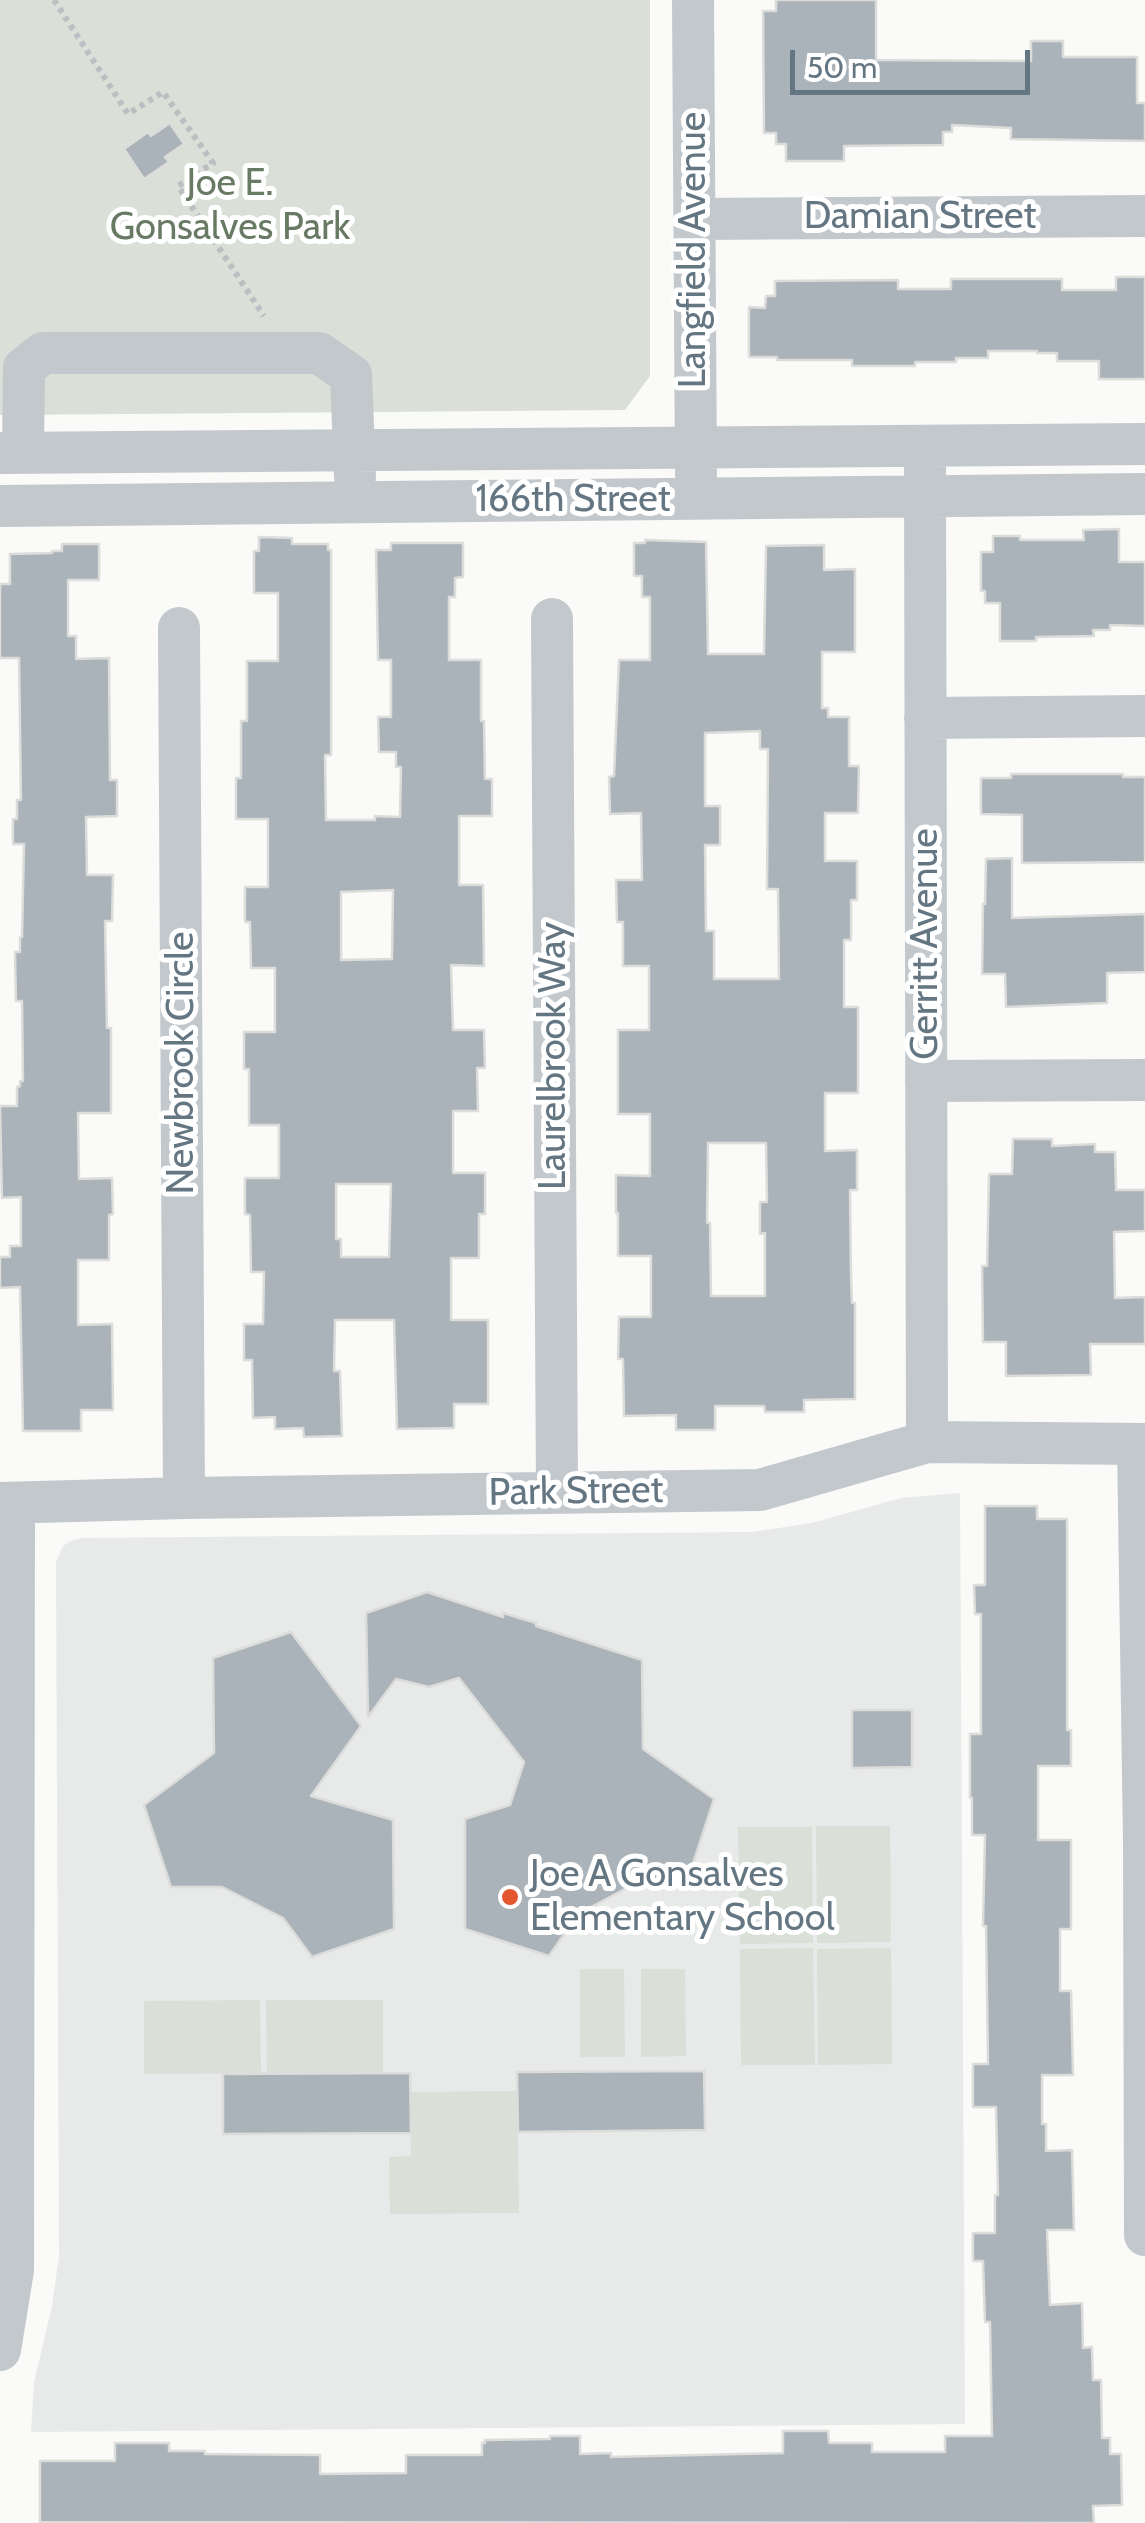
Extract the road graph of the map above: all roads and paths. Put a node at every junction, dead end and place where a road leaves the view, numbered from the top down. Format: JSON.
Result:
{"nodes":[{"id":1,"x":54,"y":0,"type":"edge"},
{"id":2,"x":693,"y":0,"type":"edge"},
{"id":3,"x":1145,"y":216,"type":"edge"},
{"id":4,"x":694,"y":219,"type":"junction"},
{"id":5,"x":273,"y":353,"type":"junction"},
{"id":6,"x":1145,"y":444,"type":"edge"},
{"id":7,"x":925,"y":446,"type":"junction"},
{"id":8,"x":696,"y":447,"type":"junction"},
{"id":9,"x":354,"y":450,"type":"junction"},
{"id":10,"x":11,"y":453,"type":"edge"},
{"id":11,"x":1145,"y":494,"type":"edge"},
{"id":12,"x":925,"y":496,"type":"junction"},
{"id":13,"x":696,"y":499,"type":"junction"},
{"id":14,"x":356,"y":502,"type":"junction"},
{"id":15,"x":0,"y":506,"type":"edge"},
{"id":16,"x":552,"y":619,"type":"dead end"},
{"id":17,"x":179,"y":628,"type":"dead end"},
{"id":18,"x":1145,"y":716,"type":"edge"},
{"id":19,"x":925,"y":718,"type":"junction"},
{"id":20,"x":1145,"y":1080,"type":"edge"},
{"id":21,"x":926,"y":1082,"type":"junction"},
{"id":22,"x":927,"y":1442,"type":"junction"},
{"id":23,"x":1142,"y":1444,"type":"edge"},
{"id":24,"x":556,"y":1492,"type":"junction"},
{"id":25,"x":184,"y":1498,"type":"junction"},
{"id":26,"x":7,"y":1503,"type":"edge"},
{"id":27,"x":1144,"y":1840,"type":"edge"},
{"id":28,"x":1145,"y":2234,"type":"edge"},
{"id":29,"x":0,"y":2350,"type":"edge"}],
"edges":[{"from":1,"to":5,"type":"path"},
{"from":2,"to":4,"type":"street","name":"Langfield Avenue"},
{"from":3,"to":4,"type":"street","name":"Damian Street"},
{"from":4,"to":8,"type":"street","name":"Langfield Avenue"},
{"from":5,"to":9,"type":"street"},
{"from":5,"to":10,"type":"street"},
{"from":6,"to":7,"type":"street","name":"166th Street"},
{"from":7,"to":8,"type":"street","name":"166th Street"},
{"from":7,"to":12,"type":"street","name":"Gerritt Avenue"},
{"from":8,"to":9,"type":"street","name":"166th Street"},
{"from":8,"to":13,"type":"street","name":"Langfield Avenue"},
{"from":9,"to":10,"type":"street","name":"166th Street"},
{"from":9,"to":14,"type":"street"},
{"from":11,"to":12,"type":"street","name":"166th Street"},
{"from":12,"to":13,"type":"street","name":"166th Street"},
{"from":12,"to":19,"type":"street","name":"Gerritt Avenue"},
{"from":13,"to":14,"type":"street","name":"166th Street"},
{"from":14,"to":15,"type":"street","name":"166th Street"},
{"from":16,"to":24,"type":"street","name":"Laurelbrook Way"},
{"from":17,"to":25,"type":"street","name":"Newbrook Circle"},
{"from":18,"to":19,"type":"street"},
{"from":19,"to":21,"type":"street","name":"Gerritt Avenue"},
{"from":20,"to":21,"type":"street"},
{"from":21,"to":22,"type":"street","name":"Gerritt Avenue"},
{"from":22,"to":23,"type":"street","name":"Park Street"},
{"from":22,"to":24,"type":"street","name":"Park Street"},
{"from":23,"to":27,"type":"street"},
{"from":24,"to":25,"type":"street","name":"Park Street"},
{"from":25,"to":26,"type":"street","name":"Park Street"},
{"from":26,"to":29,"type":"street"},
{"from":27,"to":28,"type":"street"}]}
